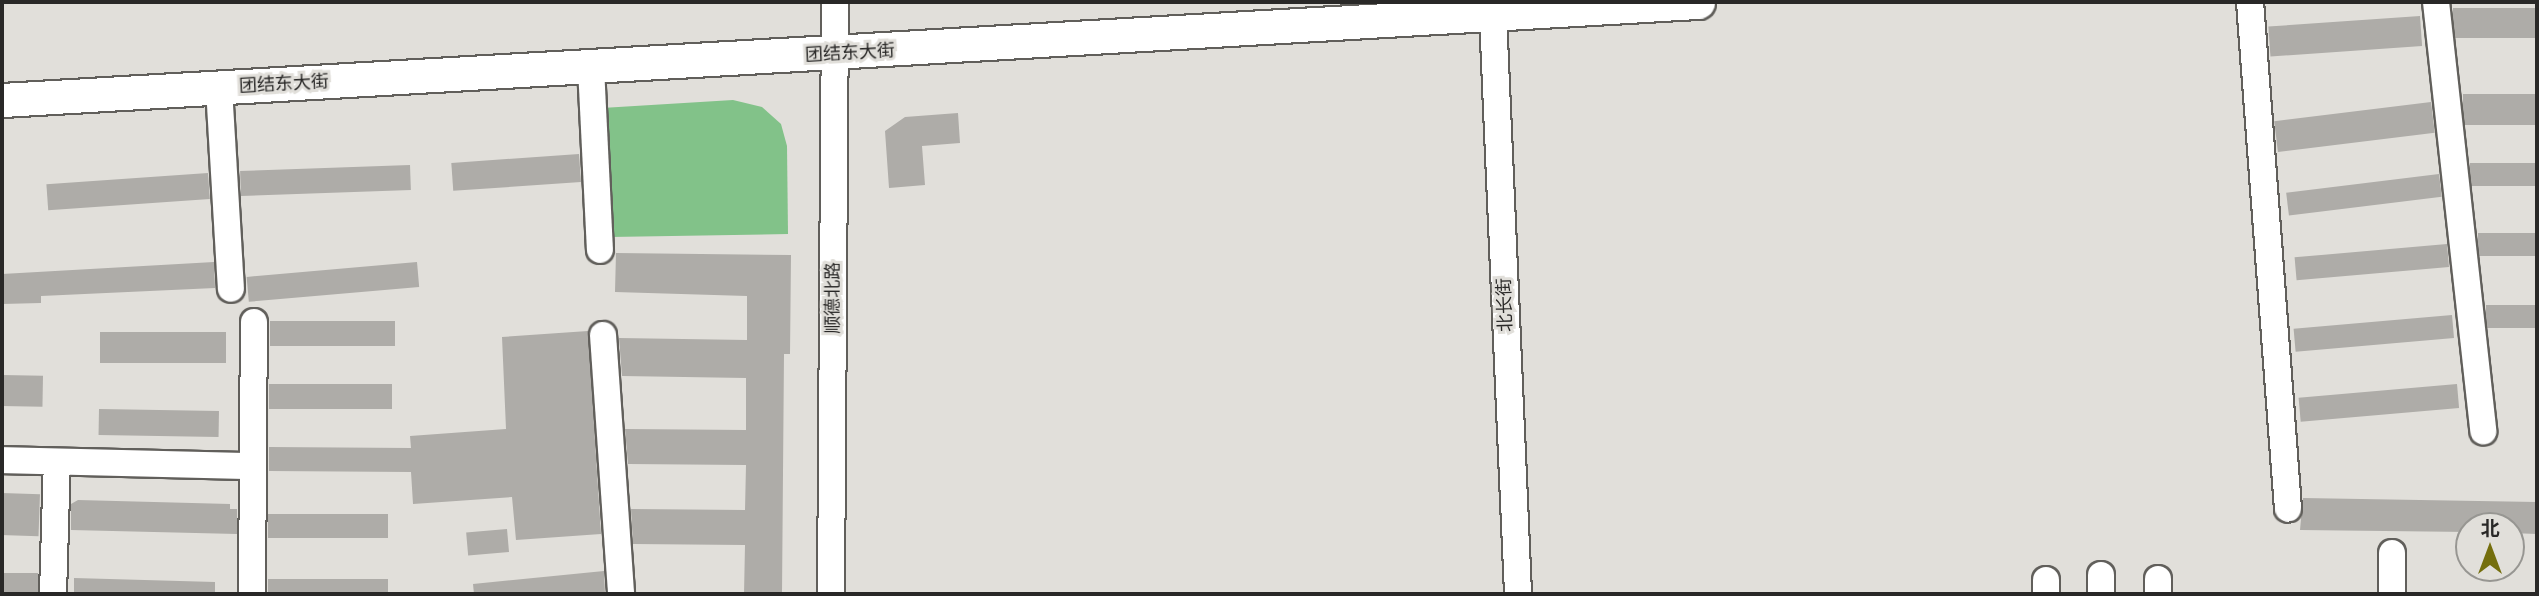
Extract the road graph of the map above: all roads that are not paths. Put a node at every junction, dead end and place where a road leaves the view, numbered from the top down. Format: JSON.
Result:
{"nodes":[{"id":1,"x":1403,"y":2,"type":"edge"},
{"id":2,"x":1698,"y":2,"type":"edge"},
{"id":3,"x":2250,"y":2,"type":"edge"},
{"id":4,"x":2436,"y":2,"type":"edge"},
{"id":5,"x":1493,"y":16,"type":"junction"},
{"id":6,"x":835,"y":30,"type":"edge"},
{"id":7,"x":591,"y":67,"type":"junction"},
{"id":8,"x":2,"y":80,"type":"edge"},
{"id":9,"x":219,"y":88,"type":"junction"},
{"id":10,"x":2,"y":100,"type":"edge"},
{"id":11,"x":600,"y":250,"type":"dead end"},
{"id":12,"x":231,"y":289,"type":"dead end"},
{"id":13,"x":254,"y":322,"type":"dead end"},
{"id":14,"x":603,"y":335,"type":"dead end"},
{"id":15,"x":2483,"y":431,"type":"dead end"},
{"id":16,"x":2,"y":460,"type":"edge"},
{"id":17,"x":57,"y":461,"type":"junction"},
{"id":18,"x":253,"y":466,"type":"junction"},
{"id":19,"x":2288,"y":509,"type":"dead end"},
{"id":20,"x":2392,"y":553,"type":"dead end"},
{"id":21,"x":52,"y":594,"type":"edge"},
{"id":22,"x":252,"y":594,"type":"edge"},
{"id":23,"x":621,"y":594,"type":"edge"},
{"id":24,"x":831,"y":594,"type":"edge"},
{"id":25,"x":1518,"y":594,"type":"edge"},
{"id":26,"x":2392,"y":594,"type":"edge"}],
"edges":[{"from":1,"to":6,"type":"main road","name":"团结东大街"},
{"from":2,"to":5,"type":"main road","name":"团结东大街"},
{"from":3,"to":19,"type":"street"},
{"from":4,"to":15,"type":"street"},
{"from":5,"to":6,"type":"main road","name":"团结东大街"},
{"from":5,"to":25,"type":"street","name":"北长街"},
{"from":6,"to":7,"type":"main road","name":"团结东大街"},
{"from":6,"to":8,"type":"main road","name":"团结东大街"},
{"from":6,"to":24,"type":"street","name":"顺德北路"},
{"from":7,"to":9,"type":"main road","name":"团结东大街"},
{"from":7,"to":11,"type":"street"},
{"from":9,"to":10,"type":"main road","name":"团结东大街"},
{"from":9,"to":12,"type":"street"},
{"from":13,"to":18,"type":"street"},
{"from":14,"to":23,"type":"street"},
{"from":16,"to":17,"type":"street"},
{"from":17,"to":18,"type":"street"},
{"from":17,"to":21,"type":"street"},
{"from":18,"to":22,"type":"street"},
{"from":20,"to":26,"type":"street"}]}
